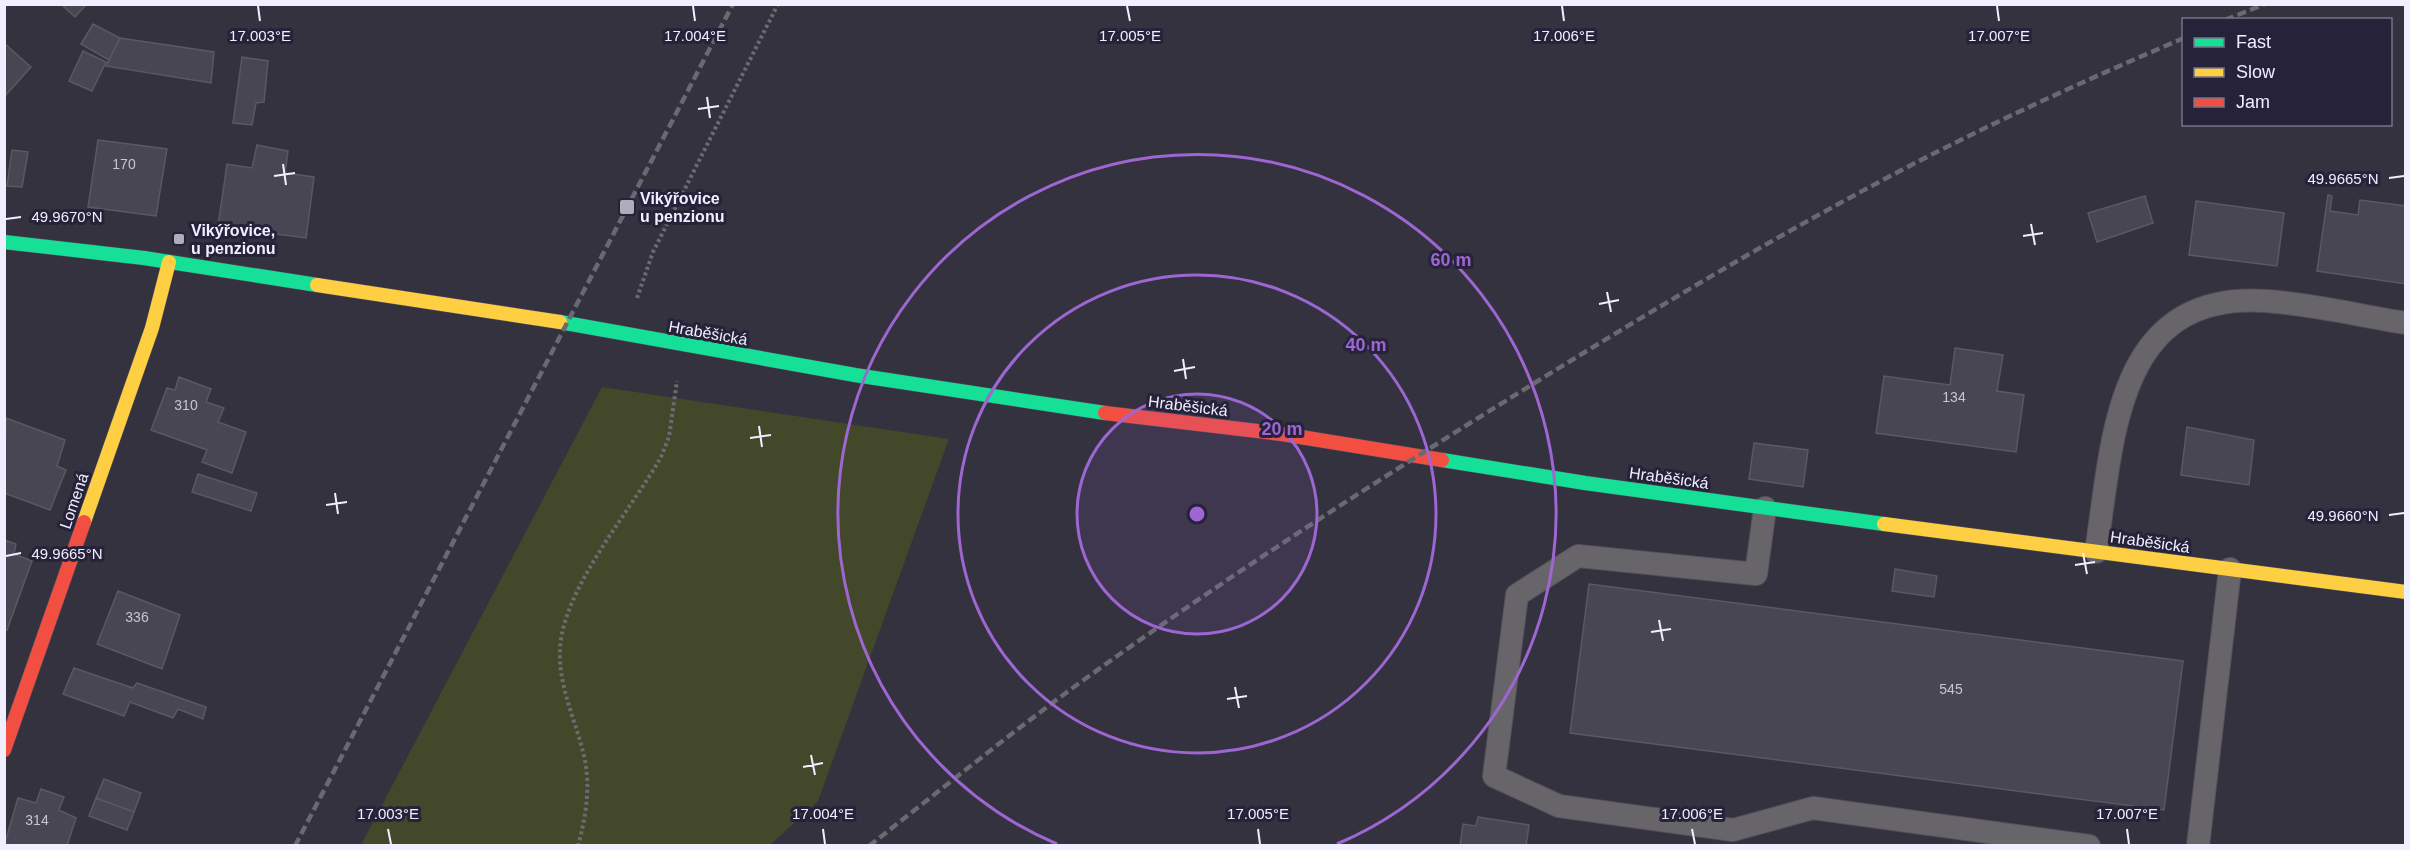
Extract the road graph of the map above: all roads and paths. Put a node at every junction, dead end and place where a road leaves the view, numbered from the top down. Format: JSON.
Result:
{"nodes":[{"id":1,"x":778,"y":4,"type":"edge"},
{"id":2,"x":4,"y":242,"type":"edge"},
{"id":3,"x":169,"y":262,"type":"junction"},
{"id":4,"x":2406,"y":323,"type":"edge"},
{"id":5,"x":627,"y":335,"type":"junction"},
{"id":6,"x":679,"y":345,"type":"junction"},
{"id":7,"x":1766,"y":508,"type":"junction"},
{"id":8,"x":2096,"y":552,"type":"junction"},
{"id":9,"x":2230,"y":569,"type":"junction"},
{"id":10,"x":2406,"y":592,"type":"edge"},
{"id":11,"x":4,"y":750,"type":"edge"},
{"id":12,"x":578,"y":846,"type":"edge"},
{"id":13,"x":2089,"y":846,"type":"edge"},
{"id":14,"x":2198,"y":846,"type":"edge"}],
"edges":[{"from":1,"to":5,"type":"path"},
{"from":2,"to":3,"type":"street","name":"Hraběšická"},
{"from":3,"to":5,"type":"street","name":"Hraběšická"},
{"from":3,"to":11,"type":"street","name":"Lomená"},
{"from":4,"to":8,"type":"lane"},
{"from":5,"to":6,"type":"street","name":"Hraběšická"},
{"from":6,"to":7,"type":"street","name":"Hraběšická"},
{"from":6,"to":12,"type":"path"},
{"from":7,"to":8,"type":"street","name":"Hraběšická"},
{"from":7,"to":13,"type":"lane"},
{"from":8,"to":9,"type":"street","name":"Hraběšická"},
{"from":9,"to":10,"type":"street","name":"Hraběšická"},
{"from":9,"to":14,"type":"lane"}]}
